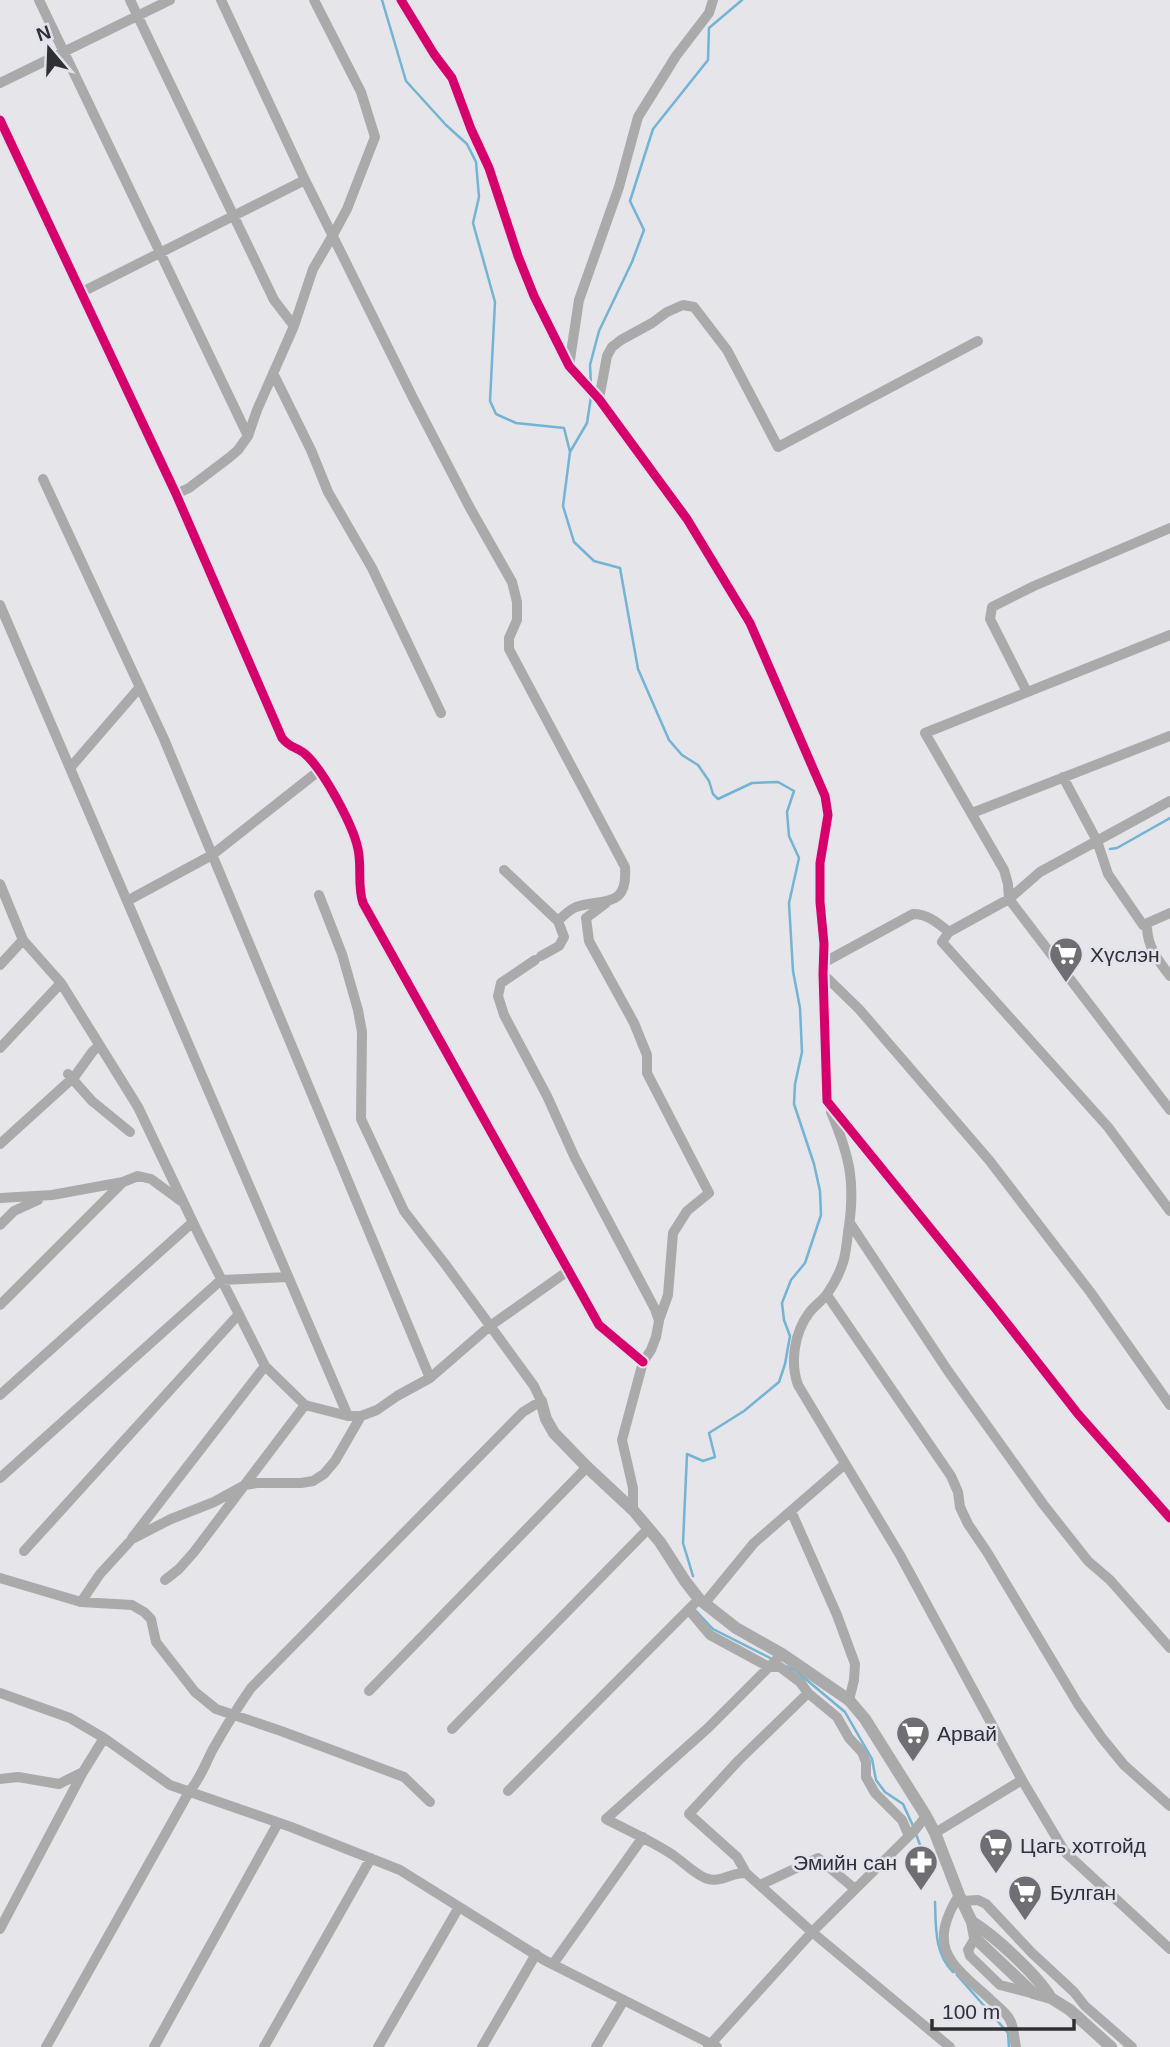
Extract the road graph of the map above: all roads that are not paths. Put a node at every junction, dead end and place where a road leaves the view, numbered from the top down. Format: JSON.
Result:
{"nodes":[{"id":1,"x":39,"y":0,"type":"edge"},
{"id":2,"x":130,"y":0,"type":"edge"},
{"id":3,"x":170,"y":0,"type":"edge"},
{"id":4,"x":221,"y":0,"type":"edge"},
{"id":5,"x":314,"y":0,"type":"edge"},
{"id":6,"x":401,"y":0,"type":"edge"},
{"id":7,"x":713,"y":0,"type":"edge"},
{"id":8,"x":138,"y":16,"type":"junction"},
{"id":9,"x":64,"y":52,"type":"junction"},
{"id":10,"x":0,"y":83,"type":"edge"},
{"id":11,"x":0,"y":120,"type":"edge"},
{"id":12,"x":305,"y":180,"type":"junction"},
{"id":13,"x":234,"y":215,"type":"junction"},
{"id":14,"x":333,"y":235,"type":"junction"},
{"id":15,"x":160,"y":254,"type":"junction"},
{"id":16,"x":82,"y":292,"type":"junction"},
{"id":17,"x":294,"y":326,"type":"junction"},
{"id":18,"x":978,"y":341,"type":"dead end"},
{"id":19,"x":569,"y":366,"type":"junction"},
{"id":20,"x":273,"y":373,"type":"junction"},
{"id":21,"x":598,"y":399,"type":"junction"},
{"id":22,"x":248,"y":436,"type":"junction"},
{"id":23,"x":43,"y":479,"type":"dead end"},
{"id":24,"x":176,"y":494,"type":"junction"},
{"id":25,"x":1170,"y":528,"type":"edge"},
{"id":26,"x":0,"y":605,"type":"edge"},
{"id":27,"x":1170,"y":635,"type":"edge"},
{"id":28,"x":140,"y":687,"type":"junction"},
{"id":29,"x":1027,"y":692,"type":"junction"},
{"id":30,"x":441,"y":713,"type":"dead end"},
{"id":31,"x":1170,"y":736,"type":"edge"},
{"id":32,"x":70,"y":768,"type":"junction"},
{"id":33,"x":320,"y":770,"type":"junction"},
{"id":34,"x":1063,"y":777,"type":"junction"},
{"id":35,"x":1170,"y":801,"type":"edge"},
{"id":36,"x":972,"y":813,"type":"junction"},
{"id":37,"x":1097,"y":841,"type":"junction"},
{"id":38,"x":212,"y":855,"type":"junction"},
{"id":39,"x":504,"y":870,"type":"dead end"},
{"id":40,"x":0,"y":884,"type":"edge"},
{"id":41,"x":319,"y":895,"type":"dead end"},
{"id":42,"x":1009,"y":900,"type":"junction"},
{"id":43,"x":127,"y":901,"type":"junction"},
{"id":44,"x":607,"y":903,"type":"junction"},
{"id":45,"x":1170,"y":913,"type":"edge"},
{"id":46,"x":558,"y":921,"type":"junction"},
{"id":47,"x":1143,"y":925,"type":"junction"},
{"id":48,"x":949,"y":932,"type":"junction"},
{"id":49,"x":23,"y":940,"type":"junction"},
{"id":50,"x":823,"y":963,"type":"junction"},
{"id":51,"x":0,"y":965,"type":"edge"},
{"id":52,"x":823,"y":974,"type":"junction"},
{"id":53,"x":1170,"y":976,"type":"edge"},
{"id":54,"x":61,"y":983,"type":"junction"},
{"id":55,"x":99,"y":1046,"type":"junction"},
{"id":56,"x":0,"y":1048,"type":"edge"},
{"id":57,"x":70,"y":1076,"type":"junction"},
{"id":58,"x":827,"y":1101,"type":"junction"},
{"id":59,"x":1170,"y":1110,"type":"edge"},
{"id":60,"x":130,"y":1132,"type":"dead end"},
{"id":61,"x":0,"y":1144,"type":"edge"},
{"id":62,"x":123,"y":1182,"type":"junction"},
{"id":63,"x":52,"y":1195,"type":"junction"},
{"id":64,"x":0,"y":1198,"type":"edge"},
{"id":65,"x":184,"y":1204,"type":"junction"},
{"id":66,"x":1170,"y":1211,"type":"edge"},
{"id":67,"x":193,"y":1222,"type":"junction"},
{"id":68,"x":850,"y":1223,"type":"junction"},
{"id":69,"x":0,"y":1225,"type":"edge"},
{"id":70,"x":568,"y":1271,"type":"junction"},
{"id":71,"x":288,"y":1277,"type":"junction"},
{"id":72,"x":221,"y":1280,"type":"junction"},
{"id":73,"x":827,"y":1295,"type":"junction"},
{"id":74,"x":0,"y":1304,"type":"edge"},
{"id":75,"x":239,"y":1314,"type":"junction"},
{"id":76,"x":659,"y":1321,"type":"junction"},
{"id":77,"x":490,"y":1326,"type":"junction"},
{"id":78,"x":643,"y":1363,"type":"junction"},
{"id":79,"x":265,"y":1366,"type":"junction"},
{"id":80,"x":430,"y":1378,"type":"junction"},
{"id":81,"x":0,"y":1395,"type":"edge"},
{"id":82,"x":541,"y":1401,"type":"junction"},
{"id":83,"x":305,"y":1405,"type":"junction"},
{"id":84,"x":1170,"y":1405,"type":"edge"},
{"id":85,"x":348,"y":1416,"type":"junction"},
{"id":86,"x":360,"y":1416,"type":"junction"},
{"id":87,"x":845,"y":1464,"type":"junction"},
{"id":88,"x":587,"y":1467,"type":"junction"},
{"id":89,"x":0,"y":1478,"type":"edge"},
{"id":90,"x":245,"y":1485,"type":"junction"},
{"id":91,"x":634,"y":1510,"type":"junction"},
{"id":92,"x":791,"y":1511,"type":"junction"},
{"id":93,"x":1170,"y":1518,"type":"edge"},
{"id":94,"x":649,"y":1528,"type":"junction"},
{"id":95,"x":132,"y":1539,"type":"junction"},
{"id":96,"x":24,"y":1551,"type":"dead end"},
{"id":97,"x":0,"y":1578,"type":"edge"},
{"id":98,"x":164,"y":1580,"type":"dead end"},
{"id":99,"x":81,"y":1602,"type":"junction"},
{"id":100,"x":702,"y":1602,"type":"junction"},
{"id":101,"x":689,"y":1610,"type":"junction"},
{"id":102,"x":1170,"y":1648,"type":"edge"},
{"id":103,"x":782,"y":1654,"type":"junction"},
{"id":104,"x":769,"y":1667,"type":"junction"},
{"id":105,"x":369,"y":1691,"type":"dead end"},
{"id":106,"x":0,"y":1693,"type":"edge"},
{"id":107,"x":808,"y":1693,"type":"junction"},
{"id":108,"x":849,"y":1700,"type":"junction"},
{"id":109,"x":232,"y":1716,"type":"junction"},
{"id":110,"x":452,"y":1729,"type":"dead end"},
{"id":111,"x":104,"y":1738,"type":"junction"},
{"id":112,"x":83,"y":1772,"type":"junction"},
{"id":113,"x":0,"y":1779,"type":"edge"},
{"id":114,"x":1022,"y":1780,"type":"junction"},
{"id":115,"x":508,"y":1791,"type":"dead end"},
{"id":116,"x":189,"y":1792,"type":"junction"},
{"id":117,"x":430,"y":1802,"type":"dead end"},
{"id":118,"x":1170,"y":1806,"type":"edge"},
{"id":119,"x":926,"y":1816,"type":"junction"},
{"id":120,"x":278,"y":1823,"type":"junction"},
{"id":121,"x":935,"y":1833,"type":"junction"},
{"id":122,"x":909,"y":1836,"type":"junction"},
{"id":123,"x":643,"y":1838,"type":"junction"},
{"id":124,"x":370,"y":1858,"type":"junction"},
{"id":125,"x":746,"y":1872,"type":"junction"},
{"id":126,"x":760,"y":1885,"type":"junction"},
{"id":127,"x":855,"y":1889,"type":"junction"},
{"id":128,"x":960,"y":1898,"type":"junction"},
{"id":129,"x":460,"y":1907,"type":"junction"},
{"id":130,"x":972,"y":1922,"type":"junction"},
{"id":131,"x":0,"y":1928,"type":"edge"},
{"id":132,"x":812,"y":1932,"type":"junction"},
{"id":133,"x":1170,"y":1949,"type":"edge"},
{"id":134,"x":536,"y":1954,"type":"junction"},
{"id":135,"x":553,"y":1964,"type":"junction"},
{"id":136,"x":1051,"y":1998,"type":"junction"},
{"id":137,"x":1079,"y":1999,"type":"junction"},
{"id":138,"x":624,"y":2000,"type":"junction"},
{"id":139,"x":1070,"y":2010,"type":"junction"},
{"id":140,"x":712,"y":2046,"type":"edge"},
{"id":141,"x":46,"y":2047,"type":"edge"},
{"id":142,"x":154,"y":2047,"type":"edge"},
{"id":143,"x":264,"y":2047,"type":"edge"},
{"id":144,"x":378,"y":2047,"type":"edge"},
{"id":145,"x":482,"y":2047,"type":"edge"},
{"id":146,"x":596,"y":2047,"type":"edge"},
{"id":147,"x":950,"y":2047,"type":"edge"},
{"id":148,"x":1016,"y":2047,"type":"edge"},
{"id":149,"x":1111,"y":2047,"type":"edge"},
{"id":150,"x":1132,"y":2047,"type":"edge"}],
"edges":[{"from":1,"to":9,"type":"street"},
{"from":2,"to":8,"type":"street"},
{"from":3,"to":8,"type":"street"},
{"from":4,"to":12,"type":"street"},
{"from":5,"to":14,"type":"street"},
{"from":6,"to":19,"type":"street"},
{"from":7,"to":19,"type":"street"},
{"from":8,"to":9,"type":"street"},
{"from":8,"to":13,"type":"street"},
{"from":9,"to":10,"type":"street"},
{"from":9,"to":15,"type":"street"},
{"from":11,"to":16,"type":"street"},
{"from":12,"to":13,"type":"street"},
{"from":12,"to":14,"type":"street"},
{"from":13,"to":15,"type":"street"},
{"from":13,"to":17,"type":"street"},
{"from":14,"to":17,"type":"street"},
{"from":14,"to":44,"type":"street"},
{"from":15,"to":16,"type":"street"},
{"from":15,"to":22,"type":"street"},
{"from":16,"to":24,"type":"street"},
{"from":17,"to":20,"type":"street"},
{"from":18,"to":21,"type":"street"},
{"from":19,"to":21,"type":"street"},
{"from":20,"to":22,"type":"street"},
{"from":20,"to":30,"type":"street"},
{"from":21,"to":50,"type":"street"},
{"from":22,"to":24,"type":"street"},
{"from":23,"to":28,"type":"street"},
{"from":24,"to":33,"type":"street"},
{"from":25,"to":29,"type":"street"},
{"from":26,"to":32,"type":"street"},
{"from":27,"to":29,"type":"street"},
{"from":28,"to":32,"type":"street"},
{"from":28,"to":38,"type":"street"},
{"from":29,"to":36,"type":"street"},
{"from":31,"to":34,"type":"street"},
{"from":32,"to":43,"type":"street"},
{"from":33,"to":38,"type":"street"},
{"from":33,"to":70,"type":"street"},
{"from":34,"to":36,"type":"street"},
{"from":34,"to":37,"type":"street"},
{"from":35,"to":37,"type":"street"},
{"from":36,"to":42,"type":"street"},
{"from":37,"to":42,"type":"street"},
{"from":37,"to":47,"type":"street"},
{"from":38,"to":43,"type":"street"},
{"from":38,"to":80,"type":"street"},
{"from":39,"to":46,"type":"street"},
{"from":40,"to":49,"type":"street"},
{"from":41,"to":77,"type":"street"},
{"from":42,"to":48,"type":"street"},
{"from":42,"to":59,"type":"street"},
{"from":43,"to":71,"type":"street"},
{"from":44,"to":46,"type":"street"},
{"from":44,"to":76,"type":"street"},
{"from":45,"to":47,"type":"street"},
{"from":46,"to":76,"type":"street"},
{"from":47,"to":53,"type":"street"},
{"from":48,"to":50,"type":"street"},
{"from":48,"to":66,"type":"street"},
{"from":49,"to":51,"type":"street"},
{"from":49,"to":54,"type":"street"},
{"from":50,"to":52,"type":"street"},
{"from":52,"to":58,"type":"street"},
{"from":52,"to":84,"type":"street"},
{"from":54,"to":55,"type":"street"},
{"from":54,"to":56,"type":"street"},
{"from":55,"to":57,"type":"street"},
{"from":55,"to":65,"type":"street"},
{"from":57,"to":60,"type":"street"},
{"from":57,"to":61,"type":"street"},
{"from":58,"to":68,"type":"street"},
{"from":58,"to":93,"type":"street"},
{"from":62,"to":63,"type":"street"},
{"from":62,"to":65,"type":"street"},
{"from":62,"to":74,"type":"street"},
{"from":63,"to":64,"type":"street"},
{"from":63,"to":69,"type":"street"},
{"from":65,"to":67,"type":"street"},
{"from":67,"to":72,"type":"street"},
{"from":67,"to":81,"type":"street"},
{"from":68,"to":73,"type":"street"},
{"from":68,"to":102,"type":"street"},
{"from":70,"to":77,"type":"street"},
{"from":70,"to":78,"type":"street"},
{"from":71,"to":72,"type":"street"},
{"from":71,"to":85,"type":"street"},
{"from":72,"to":75,"type":"street"},
{"from":72,"to":89,"type":"street"},
{"from":73,"to":87,"type":"street"},
{"from":73,"to":118,"type":"street"},
{"from":75,"to":79,"type":"street"},
{"from":75,"to":96,"type":"street"},
{"from":76,"to":78,"type":"street"},
{"from":77,"to":80,"type":"street"},
{"from":77,"to":82,"type":"street"},
{"from":78,"to":91,"type":"street"},
{"from":79,"to":83,"type":"street"},
{"from":79,"to":95,"type":"street"},
{"from":80,"to":86,"type":"street"},
{"from":82,"to":88,"type":"street"},
{"from":82,"to":109,"type":"street"},
{"from":83,"to":85,"type":"street"},
{"from":83,"to":90,"type":"street"},
{"from":85,"to":86,"type":"street"},
{"from":86,"to":90,"type":"street"},
{"from":87,"to":92,"type":"street"},
{"from":87,"to":114,"type":"street"},
{"from":88,"to":91,"type":"street"},
{"from":88,"to":105,"type":"street"},
{"from":90,"to":95,"type":"street"},
{"from":90,"to":98,"type":"street"},
{"from":91,"to":94,"type":"street"},
{"from":92,"to":100,"type":"street"},
{"from":92,"to":108,"type":"street"},
{"from":94,"to":100,"type":"street"},
{"from":94,"to":110,"type":"street"},
{"from":95,"to":99,"type":"street"},
{"from":97,"to":99,"type":"street"},
{"from":99,"to":109,"type":"street"},
{"from":100,"to":101,"type":"street"},
{"from":100,"to":103,"type":"street"},
{"from":101,"to":104,"type":"street"},
{"from":101,"to":115,"type":"street"},
{"from":103,"to":104,"type":"street"},
{"from":103,"to":108,"type":"street"},
{"from":104,"to":107,"type":"street"},
{"from":104,"to":123,"type":"street"},
{"from":106,"to":111,"type":"street"},
{"from":107,"to":122,"type":"street"},
{"from":107,"to":125,"type":"street"},
{"from":108,"to":119,"type":"street"},
{"from":109,"to":116,"type":"street"},
{"from":109,"to":117,"type":"street"},
{"from":111,"to":112,"type":"street"},
{"from":111,"to":116,"type":"street"},
{"from":112,"to":113,"type":"street"},
{"from":112,"to":131,"type":"street"},
{"from":114,"to":121,"type":"street"},
{"from":114,"to":133,"type":"street"},
{"from":116,"to":120,"type":"street"},
{"from":116,"to":141,"type":"street"},
{"from":119,"to":121,"type":"street"},
{"from":119,"to":122,"type":"street"},
{"from":120,"to":124,"type":"street"},
{"from":120,"to":142,"type":"street"},
{"from":121,"to":128,"type":"street"},
{"from":122,"to":127,"type":"street"},
{"from":123,"to":125,"type":"street"},
{"from":123,"to":135,"type":"street"},
{"from":124,"to":129,"type":"street"},
{"from":124,"to":143,"type":"street"},
{"from":125,"to":126,"type":"street"},
{"from":126,"to":127,"type":"street"},
{"from":126,"to":132,"type":"street"},
{"from":127,"to":132,"type":"street"},
{"from":128,"to":130,"type":"street"},
{"from":128,"to":137,"type":"street"},
{"from":128,"to":148,"type":"street"},
{"from":129,"to":134,"type":"street"},
{"from":129,"to":144,"type":"street"},
{"from":130,"to":136,"type":"street"},
{"from":130,"to":136,"type":"street"},
{"from":132,"to":140,"type":"street"},
{"from":132,"to":147,"type":"street"},
{"from":134,"to":135,"type":"street"},
{"from":134,"to":145,"type":"street"},
{"from":135,"to":138,"type":"street"},
{"from":136,"to":139,"type":"street"},
{"from":137,"to":139,"type":"street"},
{"from":137,"to":150,"type":"street"},
{"from":138,"to":140,"type":"street"},
{"from":138,"to":146,"type":"street"},
{"from":139,"to":149,"type":"street"}]}
